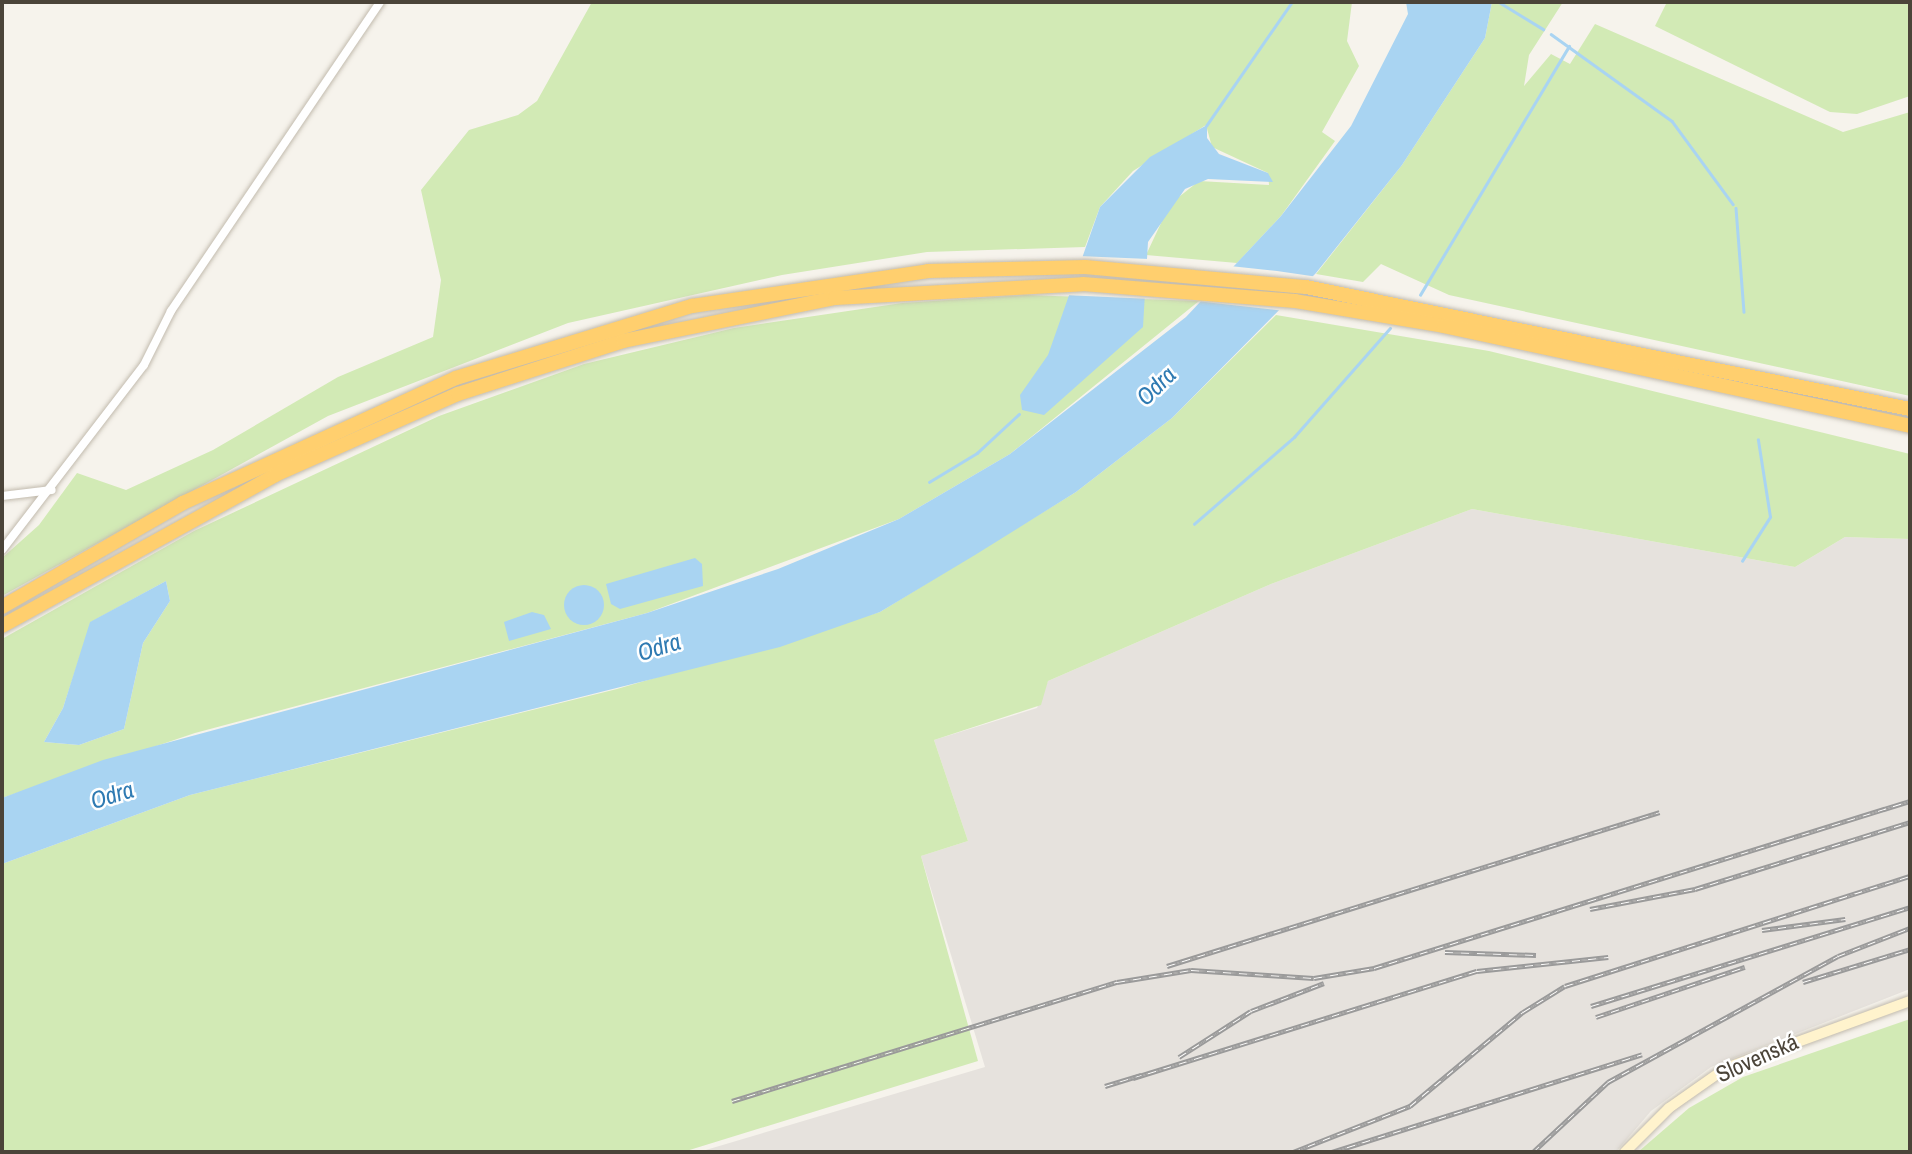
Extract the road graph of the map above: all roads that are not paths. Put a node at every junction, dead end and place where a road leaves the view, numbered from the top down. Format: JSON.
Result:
{"nodes":[{"id":1,"x":380,"y":2,"type":"edge"},
{"id":2,"x":1910,"y":409,"type":"edge"},
{"id":3,"x":1910,"y":426,"type":"edge"},
{"id":4,"x":52,"y":490,"type":"junction"},
{"id":5,"x":2,"y":496,"type":"edge"},
{"id":6,"x":2,"y":550,"type":"edge"},
{"id":7,"x":2,"y":607,"type":"edge"},
{"id":8,"x":2,"y":626,"type":"edge"},
{"id":9,"x":1910,"y":1001,"type":"edge"},
{"id":10,"x":1625,"y":1152,"type":"edge"}],
"edges":[{"from":1,"to":4,"type":"street"},
{"from":2,"to":7,"type":"highway"},
{"from":3,"to":8,"type":"highway"},
{"from":4,"to":5,"type":"street"},
{"from":4,"to":6,"type":"street"},
{"from":9,"to":10,"type":"street","name":"Slovenská"}]}
